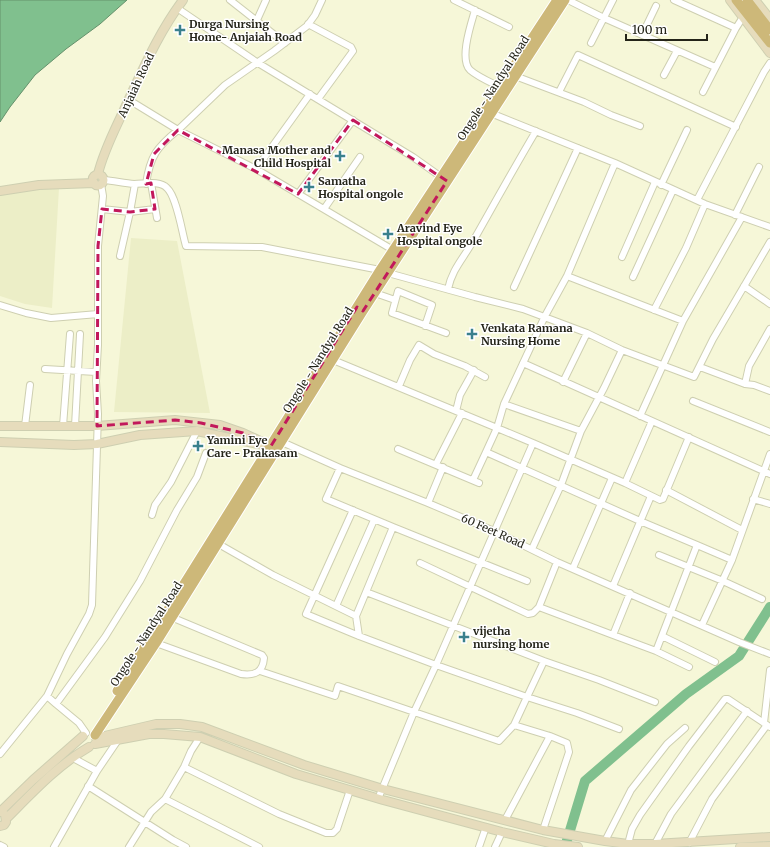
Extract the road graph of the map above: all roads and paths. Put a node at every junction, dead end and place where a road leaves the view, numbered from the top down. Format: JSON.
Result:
{"nodes":[{"id":1,"x":183,"y":0,"type":"edge"},
{"id":2,"x":230,"y":0,"type":"edge"},
{"id":3,"x":266,"y":0,"type":"edge"},
{"id":4,"x":322,"y":0,"type":"edge"},
{"id":5,"x":454,"y":0,"type":"edge"},
{"id":6,"x":557,"y":0,"type":"edge"},
{"id":7,"x":564,"y":0,"type":"edge"},
{"id":8,"x":568,"y":0,"type":"edge"},
{"id":9,"x":613,"y":0,"type":"edge"},
{"id":10,"x":674,"y":0,"type":"edge"},
{"id":11,"x":730,"y":0,"type":"edge"},
{"id":12,"x":736,"y":0,"type":"edge"},
{"id":13,"x":747,"y":0,"type":"edge"},
{"id":14,"x":755,"y":0,"type":"edge"},
{"id":15,"x":463,"y":2,"type":"edge"},
{"id":16,"x":656,"y":6,"type":"dead end"},
{"id":17,"x":177,"y":8,"type":"junction"},
{"id":18,"x":475,"y":10,"type":"junction"},
{"id":19,"x":743,"y":17,"type":"junction"},
{"id":20,"x":604,"y":18,"type":"junction"},
{"id":21,"x":770,"y":19,"type":"edge"},
{"id":22,"x":257,"y":20,"type":"junction"},
{"id":23,"x":308,"y":24,"type":"junction"},
{"id":24,"x":509,"y":27,"type":"dead end"},
{"id":25,"x":736,"y":28,"type":"junction"},
{"id":26,"x":770,"y":30,"type":"edge"},
{"id":27,"x":642,"y":35,"type":"junction"},
{"id":28,"x":285,"y":43,"type":"junction"},
{"id":29,"x":592,"y":43,"type":"dead end"},
{"id":30,"x":770,"y":43,"type":"edge"},
{"id":31,"x":677,"y":51,"type":"junction"},
{"id":32,"x":770,"y":53,"type":"edge"},
{"id":33,"x":258,"y":63,"type":"junction"},
{"id":34,"x":770,"y":63,"type":"edge"},
{"id":35,"x":715,"y":67,"type":"junction"},
{"id":36,"x":664,"y":75,"type":"dead end"},
{"id":37,"x":515,"y":76,"type":"junction"},
{"id":38,"x":500,"y":87,"type":"junction"},
{"id":39,"x":559,"y":92,"type":"junction"},
{"id":40,"x":703,"y":92,"type":"dead end"},
{"id":41,"x":310,"y":94,"type":"junction"},
{"id":42,"x":318,"y":99,"type":"junction"},
{"id":43,"x":129,"y":100,"type":"junction"},
{"id":44,"x":487,"y":112,"type":"junction"},
{"id":45,"x":353,"y":120,"type":"junction"},
{"id":46,"x":640,"y":126,"type":"dead end"},
{"id":47,"x":736,"y":127,"type":"junction"},
{"id":48,"x":178,"y":130,"type":"junction"},
{"id":49,"x":687,"y":130,"type":"dead end"},
{"id":50,"x":536,"y":131,"type":"junction"},
{"id":51,"x":578,"y":148,"type":"junction"},
{"id":52,"x":360,"y":157,"type":"dead end"},
{"id":53,"x":615,"y":163,"type":"junction"},
{"id":54,"x":759,"y":167,"type":"dead end"},
{"id":55,"x":256,"y":170,"type":"junction"},
{"id":56,"x":444,"y":179,"type":"junction"},
{"id":57,"x":98,"y":180,"type":"junction"},
{"id":58,"x":149,"y":183,"type":"junction"},
{"id":59,"x":135,"y":184,"type":"junction"},
{"id":60,"x":658,"y":184,"type":"junction"},
{"id":61,"x":0,"y":187,"type":"edge"},
{"id":62,"x":673,"y":190,"type":"junction"},
{"id":63,"x":0,"y":191,"type":"edge"},
{"id":64,"x":298,"y":194,"type":"junction"},
{"id":65,"x":697,"y":200,"type":"junction"},
{"id":66,"x":705,"y":204,"type":"junction"},
{"id":67,"x":102,"y":209,"type":"junction"},
{"id":68,"x":324,"y":209,"type":"junction"},
{"id":69,"x":155,"y":210,"type":"junction"},
{"id":70,"x":130,"y":212,"type":"junction"},
{"id":71,"x":735,"y":215,"type":"junction"},
{"id":72,"x":742,"y":217,"type":"junction"},
{"id":73,"x":157,"y":218,"type":"dead end"},
{"id":74,"x":770,"y":227,"type":"edge"},
{"id":75,"x":770,"y":242,"type":"edge"},
{"id":76,"x":393,"y":250,"type":"junction"},
{"id":77,"x":120,"y":256,"type":"dead end"},
{"id":78,"x":622,"y":257,"type":"dead end"},
{"id":79,"x":384,"y":272,"type":"junction"},
{"id":80,"x":567,"y":276,"type":"junction"},
{"id":81,"x":633,"y":277,"type":"dead end"},
{"id":82,"x":744,"y":286,"type":"junction"},
{"id":83,"x":514,"y":287,"type":"dead end"},
{"id":84,"x":448,"y":289,"type":"junction"},
{"id":85,"x":375,"y":293,"type":"junction"},
{"id":86,"x":395,"y":300,"type":"junction"},
{"id":87,"x":770,"y":304,"type":"edge"},
{"id":88,"x":0,"y":305,"type":"edge"},
{"id":89,"x":360,"y":309,"type":"junction"},
{"id":90,"x":654,"y":310,"type":"junction"},
{"id":91,"x":98,"y":314,"type":"junction"},
{"id":92,"x":545,"y":316,"type":"junction"},
{"id":93,"x":683,"y":321,"type":"junction"},
{"id":94,"x":425,"y":326,"type":"junction"},
{"id":95,"x":770,"y":329,"type":"edge"},
{"id":96,"x":446,"y":333,"type":"dead end"},
{"id":97,"x":587,"y":333,"type":"junction"},
{"id":98,"x":70,"y":334,"type":"dead end"},
{"id":99,"x":80,"y":334,"type":"dead end"},
{"id":100,"x":622,"y":350,"type":"junction"},
{"id":101,"x":333,"y":360,"type":"junction"},
{"id":102,"x":523,"y":363,"type":"junction"},
{"id":103,"x":662,"y":366,"type":"junction"},
{"id":104,"x":700,"y":367,"type":"junction"},
{"id":105,"x":45,"y":369,"type":"dead end"},
{"id":106,"x":474,"y":370,"type":"junction"},
{"id":107,"x":68,"y":371,"type":"junction"},
{"id":108,"x":78,"y":372,"type":"junction"},
{"id":109,"x":96,"y":372,"type":"junction"},
{"id":110,"x":485,"y":377,"type":"dead end"},
{"id":111,"x":563,"y":382,"type":"junction"},
{"id":112,"x":745,"y":384,"type":"junction"},
{"id":113,"x":30,"y":385,"type":"dead end"},
{"id":114,"x":399,"y":386,"type":"junction"},
{"id":115,"x":770,"y":391,"type":"edge"},
{"id":116,"x":598,"y":398,"type":"junction"},
{"id":117,"x":693,"y":401,"type":"dead end"},
{"id":118,"x":504,"y":404,"type":"junction"},
{"id":119,"x":459,"y":412,"type":"junction"},
{"id":120,"x":640,"y":416,"type":"junction"},
{"id":121,"x":652,"y":421,"type":"junction"},
{"id":122,"x":0,"y":426,"type":"edge"},
{"id":123,"x":25,"y":426,"type":"junction"},
{"id":124,"x":63,"y":426,"type":"junction"},
{"id":125,"x":75,"y":426,"type":"junction"},
{"id":126,"x":97,"y":426,"type":"junction"},
{"id":127,"x":497,"y":428,"type":"junction"},
{"id":128,"x":198,"y":431,"type":"junction"},
{"id":129,"x":581,"y":431,"type":"junction"},
{"id":130,"x":770,"y":432,"type":"edge"},
{"id":131,"x":689,"y":437,"type":"junction"},
{"id":132,"x":0,"y":442,"type":"edge"},
{"id":133,"x":533,"y":443,"type":"junction"},
{"id":134,"x":97,"y":444,"type":"junction"},
{"id":135,"x":276,"y":444,"type":"junction"},
{"id":136,"x":398,"y":449,"type":"dead end"},
{"id":137,"x":486,"y":452,"type":"junction"},
{"id":138,"x":206,"y":454,"type":"dead end"},
{"id":139,"x":770,"y":454,"type":"edge"},
{"id":140,"x":570,"y":459,"type":"junction"},
{"id":141,"x":439,"y":465,"type":"junction"},
{"id":142,"x":522,"y":467,"type":"junction"},
{"id":143,"x":340,"y":468,"type":"junction"},
{"id":144,"x":767,"y":473,"type":"edge"},
{"id":145,"x":612,"y":478,"type":"junction"},
{"id":146,"x":625,"y":483,"type":"junction"},
{"id":147,"x":561,"y":485,"type":"junction"},
{"id":148,"x":666,"y":490,"type":"junction"},
{"id":149,"x":651,"y":496,"type":"junction"},
{"id":150,"x":753,"y":499,"type":"junction"},
{"id":151,"x":428,"y":503,"type":"junction"},
{"id":152,"x":601,"y":503,"type":"junction"},
{"id":153,"x":770,"y":504,"type":"edge"},
{"id":154,"x":353,"y":510,"type":"junction"},
{"id":155,"x":152,"y":515,"type":"dead end"},
{"id":156,"x":374,"y":520,"type":"junction"},
{"id":157,"x":640,"y":521,"type":"junction"},
{"id":158,"x":393,"y":527,"type":"junction"},
{"id":159,"x":742,"y":530,"type":"junction"},
{"id":160,"x":494,"y":531,"type":"junction"},
{"id":161,"x":215,"y":542,"type":"junction"},
{"id":162,"x":697,"y":545,"type":"junction"},
{"id":163,"x":532,"y":549,"type":"junction"},
{"id":164,"x":658,"y":555,"type":"dead end"},
{"id":165,"x":732,"y":560,"type":"junction"},
{"id":166,"x":558,"y":562,"type":"junction"},
{"id":167,"x":420,"y":563,"type":"dead end"},
{"id":168,"x":481,"y":563,"type":"junction"},
{"id":169,"x":573,"y":568,"type":"junction"},
{"id":170,"x":688,"y":568,"type":"junction"},
{"id":171,"x":527,"y":581,"type":"dead end"},
{"id":172,"x":723,"y":581,"type":"junction"},
{"id":173,"x":613,"y":586,"type":"junction"},
{"id":174,"x":470,"y":588,"type":"junction"},
{"id":175,"x":366,"y":592,"type":"junction"},
{"id":176,"x":630,"y":594,"type":"junction"},
{"id":177,"x":313,"y":596,"type":"junction"},
{"id":178,"x":762,"y":599,"type":"dead end"},
{"id":179,"x":336,"y":606,"type":"junction"},
{"id":180,"x":539,"y":607,"type":"junction"},
{"id":181,"x":671,"y":612,"type":"junction"},
{"id":182,"x":356,"y":616,"type":"junction"},
{"id":183,"x":171,"y":617,"type":"junction"},
{"id":184,"x":454,"y":625,"type":"junction"},
{"id":185,"x":702,"y":626,"type":"junction"},
{"id":186,"x":359,"y":636,"type":"junction"},
{"id":187,"x":613,"y":636,"type":"junction"},
{"id":188,"x":662,"y":636,"type":"junction"},
{"id":189,"x":156,"y":643,"type":"junction"},
{"id":190,"x":656,"y":652,"type":"junction"},
{"id":191,"x":770,"y":654,"type":"edge"},
{"id":192,"x":544,"y":661,"type":"junction"},
{"id":193,"x":715,"y":662,"type":"dead end"},
{"id":194,"x":436,"y":665,"type":"junction"},
{"id":195,"x":689,"y":667,"type":"dead end"},
{"id":196,"x":770,"y":670,"type":"edge"},
{"id":197,"x":260,"y":671,"type":"junction"},
{"id":198,"x":47,"y":696,"type":"junction"},
{"id":199,"x":527,"y":697,"type":"junction"},
{"id":200,"x":655,"y":702,"type":"dead end"},
{"id":201,"x":56,"y":704,"type":"junction"},
{"id":202,"x":747,"y":711,"type":"junction"},
{"id":203,"x":414,"y":712,"type":"junction"},
{"id":204,"x":514,"y":725,"type":"junction"},
{"id":205,"x":767,"y":725,"type":"edge"},
{"id":206,"x":685,"y":728,"type":"dead end"},
{"id":207,"x":619,"y":729,"type":"dead end"},
{"id":208,"x":550,"y":736,"type":"junction"},
{"id":209,"x":200,"y":737,"type":"junction"},
{"id":210,"x":91,"y":738,"type":"junction"},
{"id":211,"x":118,"y":740,"type":"junction"},
{"id":212,"x":0,"y":754,"type":"edge"},
{"id":213,"x":73,"y":758,"type":"junction"},
{"id":214,"x":184,"y":767,"type":"junction"},
{"id":215,"x":97,"y":770,"type":"junction"},
{"id":216,"x":88,"y":786,"type":"junction"},
{"id":217,"x":383,"y":789,"type":"junction"},
{"id":218,"x":350,"y":790,"type":"junction"},
{"id":219,"x":378,"y":798,"type":"junction"},
{"id":220,"x":165,"y":799,"type":"junction"},
{"id":221,"x":0,"y":812,"type":"edge"},
{"id":222,"x":7,"y":818,"type":"junction"},
{"id":223,"x":506,"y":820,"type":"junction"},
{"id":224,"x":145,"y":822,"type":"junction"},
{"id":225,"x":0,"y":826,"type":"edge"},
{"id":226,"x":486,"y":827,"type":"junction"},
{"id":227,"x":543,"y":830,"type":"junction"},
{"id":228,"x":502,"y":832,"type":"junction"},
{"id":229,"x":770,"y":837,"type":"edge"},
{"id":230,"x":609,"y":843,"type":"edge"},
{"id":231,"x":689,"y":843,"type":"junction"},
{"id":232,"x":538,"y":844,"type":"edge"},
{"id":233,"x":628,"y":844,"type":"junction"},
{"id":234,"x":655,"y":844,"type":"junction"},
{"id":235,"x":0,"y":845,"type":"edge"},
{"id":236,"x":770,"y":846,"type":"edge"},
{"id":237,"x":4,"y":847,"type":"edge"},
{"id":238,"x":54,"y":847,"type":"edge"},
{"id":239,"x":129,"y":847,"type":"edge"},
{"id":240,"x":186,"y":847,"type":"edge"},
{"id":241,"x":259,"y":847,"type":"edge"},
{"id":242,"x":479,"y":847,"type":"edge"},
{"id":243,"x":495,"y":847,"type":"edge"},
{"id":244,"x":578,"y":847,"type":"edge"},
{"id":245,"x":740,"y":847,"type":"edge"}],
"edges":[{"from":1,"to":17,"type":"main road","name":"Anjaiah Road"},
{"from":2,"to":22,"type":"street"},
{"from":3,"to":22,"type":"street"},
{"from":4,"to":23,"type":"street"},
{"from":5,"to":15,"type":"street"},
{"from":6,"to":38,"type":"main road","name":"Ongole - Nandyal Road"},
{"from":7,"to":37,"type":"main road","name":"Ongole - Nandyal Road"},
{"from":8,"to":20,"type":"street"},
{"from":9,"to":20,"type":"street"},
{"from":10,"to":25,"type":"street"},
{"from":11,"to":19,"type":"main road"},
{"from":12,"to":30,"type":"main road"},
{"from":13,"to":26,"type":"main road"},
{"from":14,"to":21,"type":"main road"},
{"from":15,"to":18,"type":"street"},
{"from":16,"to":27,"type":"street"},
{"from":17,"to":33,"type":"street"},
{"from":17,"to":43,"type":"main road","name":"Anjaiah Road"},
{"from":18,"to":24,"type":"street"},
{"from":18,"to":38,"type":"street"},
{"from":19,"to":25,"type":"street"},
{"from":19,"to":32,"type":"main road"},
{"from":20,"to":27,"type":"street"},
{"from":20,"to":29,"type":"street"},
{"from":22,"to":28,"type":"street"},
{"from":23,"to":28,"type":"street"},
{"from":23,"to":42,"type":"street"},
{"from":25,"to":35,"type":"street"},
{"from":27,"to":31,"type":"street"},
{"from":28,"to":33,"type":"street"},
{"from":31,"to":35,"type":"street"},
{"from":31,"to":36,"type":"street"},
{"from":33,"to":41,"type":"street"},
{"from":33,"to":48,"type":"street"},
{"from":34,"to":47,"type":"street"},
{"from":35,"to":40,"type":"street"},
{"from":37,"to":39,"type":"street"},
{"from":37,"to":44,"type":"main road","name":"Ongole - Nandyal Road"},
{"from":38,"to":44,"type":"main road","name":"Ongole - Nandyal Road"},
{"from":39,"to":46,"type":"street"},
{"from":39,"to":47,"type":"street"},
{"from":41,"to":42,"type":"street"},
{"from":41,"to":55,"type":"street"},
{"from":42,"to":45,"type":"street"},
{"from":43,"to":48,"type":"street"},
{"from":43,"to":57,"type":"main road","name":"Anjaiah Road"},
{"from":44,"to":50,"type":"street"},
{"from":44,"to":56,"type":"main road","name":"Ongole - Nandyal Road"},
{"from":45,"to":56,"type":"street"},
{"from":45,"to":64,"type":"street"},
{"from":47,"to":65,"type":"street"},
{"from":48,"to":55,"type":"street"},
{"from":48,"to":58,"type":"street"},
{"from":49,"to":60,"type":"street"},
{"from":50,"to":51,"type":"street"},
{"from":50,"to":84,"type":"street"},
{"from":51,"to":53,"type":"street"},
{"from":51,"to":83,"type":"street"},
{"from":52,"to":68,"type":"street"},
{"from":53,"to":60,"type":"street"},
{"from":53,"to":80,"type":"street"},
{"from":54,"to":71,"type":"street"},
{"from":55,"to":64,"type":"street"},
{"from":56,"to":76,"type":"main road","name":"Ongole - Nandyal Road"},
{"from":56,"to":79,"type":"main road","name":"Ongole - Nandyal Road"},
{"from":57,"to":59,"type":"street"},
{"from":57,"to":61,"type":"main road"},
{"from":57,"to":63,"type":"main road"},
{"from":57,"to":67,"type":"street"},
{"from":58,"to":59,"type":"street"},
{"from":58,"to":69,"type":"street"},
{"from":58,"to":79,"type":"street"},
{"from":59,"to":70,"type":"street"},
{"from":60,"to":62,"type":"street"},
{"from":60,"to":78,"type":"street"},
{"from":62,"to":65,"type":"street"},
{"from":62,"to":81,"type":"street"},
{"from":64,"to":68,"type":"street"},
{"from":65,"to":66,"type":"street"},
{"from":66,"to":71,"type":"street"},
{"from":66,"to":90,"type":"street"},
{"from":67,"to":70,"type":"street"},
{"from":67,"to":91,"type":"street"},
{"from":68,"to":76,"type":"street"},
{"from":69,"to":70,"type":"street"},
{"from":69,"to":73,"type":"street"},
{"from":70,"to":77,"type":"street"},
{"from":71,"to":72,"type":"street"},
{"from":72,"to":74,"type":"street"},
{"from":72,"to":93,"type":"street"},
{"from":75,"to":82,"type":"street"},
{"from":76,"to":79,"type":"main road","name":"Ongole - Nandyal Road"},
{"from":79,"to":84,"type":"street"},
{"from":79,"to":85,"type":"main road","name":"Ongole - Nandyal Road"},
{"from":79,"to":89,"type":"main road","name":"Ongole - Nandyal Road"},
{"from":80,"to":90,"type":"street"},
{"from":80,"to":92,"type":"street"},
{"from":82,"to":87,"type":"street"},
{"from":82,"to":104,"type":"street"},
{"from":84,"to":92,"type":"street"},
{"from":85,"to":86,"type":"street"},
{"from":85,"to":89,"type":"main road","name":"Ongole - Nandyal Road"},
{"from":86,"to":94,"type":"street"},
{"from":86,"to":94,"type":"street"},
{"from":88,"to":91,"type":"street"},
{"from":89,"to":101,"type":"main road","name":"Ongole - Nandyal Road"},
{"from":89,"to":135,"type":"main road","name":"Ongole - Nandyal Road"},
{"from":90,"to":93,"type":"street"},
{"from":91,"to":109,"type":"street"},
{"from":92,"to":97,"type":"street"},
{"from":92,"to":102,"type":"street"},
{"from":93,"to":103,"type":"street"},
{"from":94,"to":96,"type":"street"},
{"from":95,"to":112,"type":"street"},
{"from":97,"to":100,"type":"street"},
{"from":97,"to":111,"type":"street"},
{"from":98,"to":107,"type":"street"},
{"from":99,"to":108,"type":"street"},
{"from":100,"to":103,"type":"street"},
{"from":100,"to":116,"type":"street"},
{"from":101,"to":114,"type":"street"},
{"from":101,"to":135,"type":"main road","name":"Ongole - Nandyal Road"},
{"from":102,"to":111,"type":"street"},
{"from":102,"to":118,"type":"street"},
{"from":103,"to":104,"type":"street"},
{"from":103,"to":120,"type":"street"},
{"from":104,"to":112,"type":"street"},
{"from":105,"to":107,"type":"street"},
{"from":106,"to":110,"type":"street"},
{"from":106,"to":114,"type":"street"},
{"from":106,"to":119,"type":"street"},
{"from":107,"to":108,"type":"street"},
{"from":107,"to":124,"type":"street"},
{"from":108,"to":109,"type":"street"},
{"from":108,"to":125,"type":"street"},
{"from":109,"to":126,"type":"street"},
{"from":111,"to":116,"type":"street"},
{"from":112,"to":115,"type":"street"},
{"from":113,"to":123,"type":"street"},
{"from":114,"to":119,"type":"street"},
{"from":116,"to":120,"type":"street"},
{"from":116,"to":129,"type":"street"},
{"from":117,"to":130,"type":"street"},
{"from":118,"to":127,"type":"street"},
{"from":118,"to":129,"type":"street"},
{"from":119,"to":127,"type":"street"},
{"from":119,"to":141,"type":"street"},
{"from":120,"to":121,"type":"street"},
{"from":121,"to":131,"type":"street"},
{"from":121,"to":146,"type":"street"},
{"from":122,"to":123,"type":"main road"},
{"from":123,"to":124,"type":"main road"},
{"from":124,"to":125,"type":"main road"},
{"from":125,"to":126,"type":"main road"},
{"from":126,"to":134,"type":"street"},
{"from":126,"to":135,"type":"main road"},
{"from":127,"to":133,"type":"street"},
{"from":127,"to":137,"type":"street"},
{"from":128,"to":134,"type":"main road"},
{"from":128,"to":135,"type":"main road"},
{"from":128,"to":155,"type":"street"},
{"from":129,"to":140,"type":"street"},
{"from":131,"to":144,"type":"street"},
{"from":131,"to":148,"type":"street"},
{"from":132,"to":134,"type":"main road"},
{"from":133,"to":140,"type":"street"},
{"from":133,"to":142,"type":"street"},
{"from":134,"to":198,"type":"street"},
{"from":135,"to":143,"type":"street","name":"60 Feet Road"},
{"from":135,"to":161,"type":"main road","name":"Ongole - Nandyal Road"},
{"from":136,"to":141,"type":"street"},
{"from":137,"to":141,"type":"street"},
{"from":137,"to":142,"type":"street"},
{"from":138,"to":201,"type":"street"},
{"from":139,"to":144,"type":"street"},
{"from":140,"to":145,"type":"street"},
{"from":140,"to":147,"type":"street"},
{"from":141,"to":151,"type":"street"},
{"from":142,"to":147,"type":"street"},
{"from":142,"to":160,"type":"street"},
{"from":143,"to":151,"type":"street","name":"60 Feet Road"},
{"from":143,"to":154,"type":"street"},
{"from":144,"to":150,"type":"street"},
{"from":145,"to":146,"type":"street"},
{"from":145,"to":152,"type":"street"},
{"from":146,"to":149,"type":"street"},
{"from":147,"to":152,"type":"street"},
{"from":147,"to":163,"type":"street"},
{"from":148,"to":149,"type":"street"},
{"from":148,"to":159,"type":"street"},
{"from":149,"to":157,"type":"street"},
{"from":150,"to":153,"type":"street"},
{"from":150,"to":159,"type":"street"},
{"from":151,"to":160,"type":"street","name":"60 Feet Road"},
{"from":152,"to":157,"type":"street"},
{"from":152,"to":169,"type":"street"},
{"from":154,"to":156,"type":"street"},
{"from":154,"to":177,"type":"street"},
{"from":156,"to":158,"type":"street"},
{"from":156,"to":179,"type":"street"},
{"from":157,"to":162,"type":"street"},
{"from":157,"to":173,"type":"street"},
{"from":158,"to":168,"type":"street"},
{"from":158,"to":175,"type":"street"},
{"from":159,"to":165,"type":"street"},
{"from":160,"to":163,"type":"street","name":"60 Feet Road"},
{"from":160,"to":168,"type":"street"},
{"from":161,"to":177,"type":"street"},
{"from":161,"to":183,"type":"main road","name":"Ongole - Nandyal Road"},
{"from":161,"to":210,"type":"main road","name":"Ongole - Nandyal Road"},
{"from":162,"to":165,"type":"street"},
{"from":162,"to":170,"type":"street"},
{"from":163,"to":166,"type":"street","name":"60 Feet Road"},
{"from":164,"to":170,"type":"street"},
{"from":165,"to":172,"type":"street"},
{"from":166,"to":169,"type":"street","name":"60 Feet Road"},
{"from":166,"to":180,"type":"street"},
{"from":167,"to":174,"type":"street"},
{"from":168,"to":171,"type":"street"},
{"from":168,"to":174,"type":"street"},
{"from":169,"to":173,"type":"street","name":"60 Feet Road"},
{"from":170,"to":172,"type":"street"},
{"from":170,"to":181,"type":"street"},
{"from":172,"to":178,"type":"street"},
{"from":172,"to":185,"type":"street"},
{"from":173,"to":176,"type":"street","name":"60 Feet Road"},
{"from":174,"to":180,"type":"street"},
{"from":174,"to":184,"type":"street"},
{"from":175,"to":182,"type":"street"},
{"from":175,"to":184,"type":"street"},
{"from":176,"to":181,"type":"street","name":"60 Feet Road"},
{"from":176,"to":187,"type":"street"},
{"from":177,"to":179,"type":"street"},
{"from":177,"to":186,"type":"street"},
{"from":179,"to":182,"type":"street"},
{"from":180,"to":187,"type":"street"},
{"from":181,"to":185,"type":"street","name":"60 Feet Road"},
{"from":181,"to":188,"type":"street"},
{"from":182,"to":186,"type":"street"},
{"from":183,"to":189,"type":"main road","name":"Ongole - Nandyal Road"},
{"from":183,"to":197,"type":"street"},
{"from":184,"to":192,"type":"street"},
{"from":184,"to":194,"type":"street"},
{"from":185,"to":191,"type":"street","name":"60 Feet Road"},
{"from":186,"to":194,"type":"street"},
{"from":187,"to":190,"type":"street"},
{"from":188,"to":190,"type":"street"},
{"from":188,"to":193,"type":"street"},
{"from":189,"to":197,"type":"street"},
{"from":189,"to":210,"type":"main road","name":"Ongole - Nandyal Road"},
{"from":190,"to":195,"type":"street"},
{"from":192,"to":199,"type":"street"},
{"from":192,"to":200,"type":"street"},
{"from":194,"to":199,"type":"street"},
{"from":194,"to":203,"type":"street"},
{"from":196,"to":205,"type":"street"},
{"from":197,"to":203,"type":"street"},
{"from":198,"to":201,"type":"street"},
{"from":198,"to":212,"type":"street"},
{"from":199,"to":204,"type":"street"},
{"from":199,"to":207,"type":"street"},
{"from":201,"to":210,"type":"street"},
{"from":202,"to":205,"type":"street"},
{"from":202,"to":233,"type":"street"},
{"from":202,"to":234,"type":"street"},
{"from":203,"to":204,"type":"street"},
{"from":203,"to":217,"type":"street"},
{"from":204,"to":208,"type":"street"},
{"from":205,"to":231,"type":"street"},
{"from":206,"to":230,"type":"street"},
{"from":208,"to":223,"type":"street"},
{"from":208,"to":227,"type":"street"},
{"from":209,"to":211,"type":"main road"},
{"from":209,"to":214,"type":"street"},
{"from":209,"to":218,"type":"main road"},
{"from":210,"to":211,"type":"main road"},
{"from":210,"to":213,"type":"main road"},
{"from":210,"to":217,"type":"main road"},
{"from":210,"to":221,"type":"main road"},
{"from":211,"to":215,"type":"street"},
{"from":213,"to":215,"type":"street"},
{"from":213,"to":222,"type":"main road"},
{"from":214,"to":218,"type":"street"},
{"from":214,"to":220,"type":"street"},
{"from":215,"to":216,"type":"street"},
{"from":216,"to":224,"type":"street"},
{"from":216,"to":238,"type":"street"},
{"from":217,"to":219,"type":"street"},
{"from":217,"to":223,"type":"main road"},
{"from":218,"to":219,"type":"main road"},
{"from":219,"to":226,"type":"main road"},
{"from":220,"to":224,"type":"street"},
{"from":220,"to":241,"type":"street"},
{"from":221,"to":222,"type":"main road"},
{"from":222,"to":225,"type":"main road"},
{"from":223,"to":227,"type":"main road"},
{"from":224,"to":239,"type":"street"},
{"from":224,"to":240,"type":"street"},
{"from":226,"to":228,"type":"main road"},
{"from":226,"to":242,"type":"street"},
{"from":227,"to":230,"type":"main road"},
{"from":228,"to":232,"type":"main road"},
{"from":228,"to":243,"type":"street"},
{"from":229,"to":231,"type":"main road"},
{"from":230,"to":233,"type":"main road"},
{"from":231,"to":234,"type":"main road"},
{"from":232,"to":244,"type":"main road"},
{"from":233,"to":234,"type":"main road"},
{"from":235,"to":237,"type":"street"},
{"from":236,"to":245,"type":"main road"}]}
